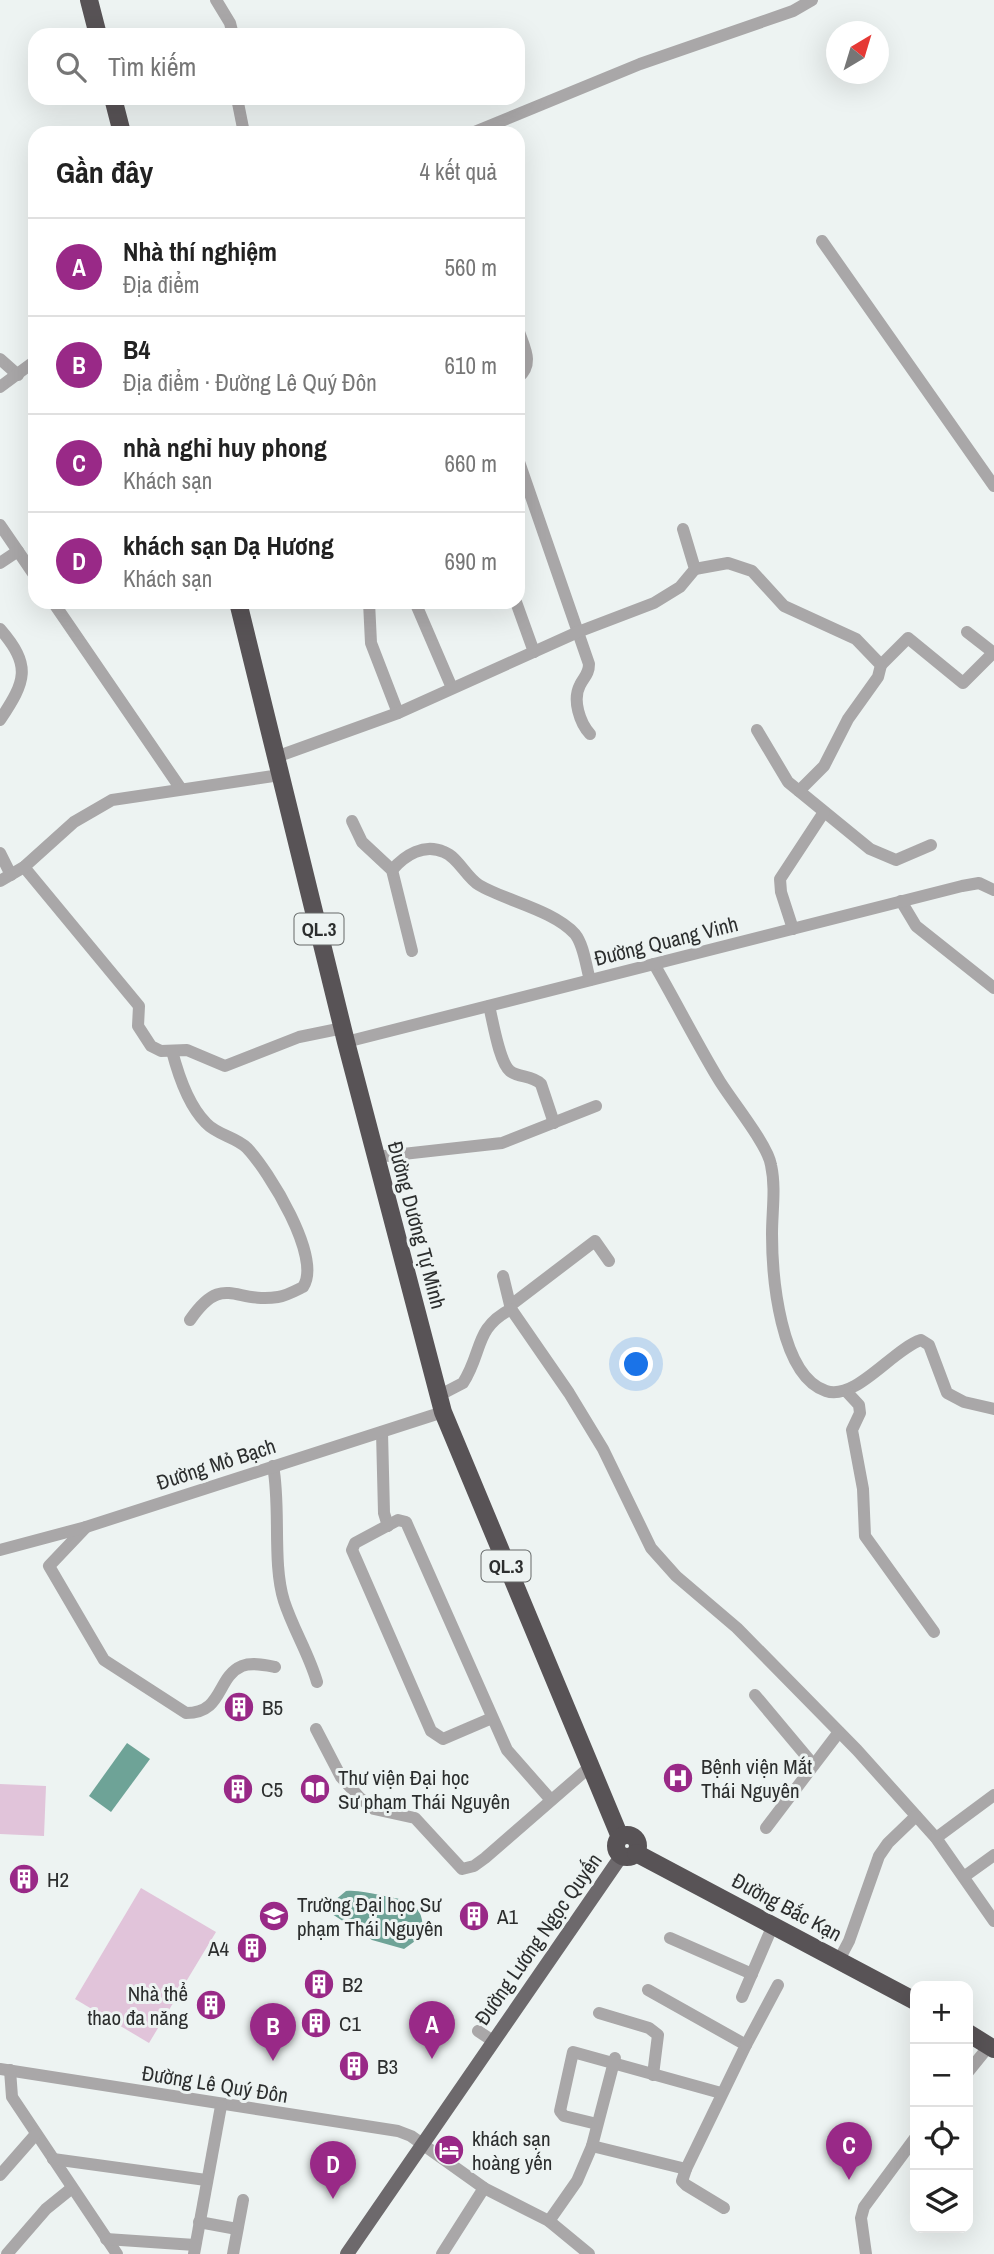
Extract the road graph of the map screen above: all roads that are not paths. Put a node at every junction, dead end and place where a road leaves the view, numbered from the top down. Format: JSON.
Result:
{"nodes":[{"id":1,"x":89,"y":0,"type":"edge"},
{"id":2,"x":216,"y":0,"type":"edge"},
{"id":3,"x":811,"y":0,"type":"edge"},
{"id":4,"x":96,"y":28,"type":"edge"},
{"id":5,"x":231,"y":28,"type":"edge"},
{"id":6,"x":115,"y":105,"type":"edge"},
{"id":7,"x":238,"y":105,"type":"edge"},
{"id":8,"x":120,"y":126,"type":"edge"},
{"id":9,"x":243,"y":126,"type":"edge"},
{"id":10,"x":489,"y":126,"type":"edge"},
{"id":11,"x":822,"y":241,"type":"dead end"},
{"id":12,"x":525,"y":348,"type":"edge"},
{"id":13,"x":0,"y":359,"type":"edge"},
{"id":14,"x":28,"y":367,"type":"edge"},
{"id":15,"x":525,"y":369,"type":"edge"},
{"id":16,"x":18,"y":375,"type":"junction"},
{"id":17,"x":0,"y":387,"type":"edge"},
{"id":18,"x":525,"y":478,"type":"edge"},
{"id":19,"x":994,"y":486,"type":"edge"},
{"id":20,"x":0,"y":525,"type":"edge"},
{"id":21,"x":683,"y":529,"type":"dead end"},
{"id":22,"x":18,"y":551,"type":"junction"},
{"id":23,"x":0,"y":563,"type":"edge"},
{"id":24,"x":28,"y":566,"type":"edge"},
{"id":25,"x":695,"y":569,"type":"junction"},
{"id":26,"x":58,"y":609,"type":"edge"},
{"id":27,"x":240,"y":609,"type":"edge"},
{"id":28,"x":369,"y":609,"type":"edge"},
{"id":29,"x":418,"y":609,"type":"edge"},
{"id":30,"x":519,"y":609,"type":"edge"},
{"id":31,"x":0,"y":629,"type":"edge"},
{"id":32,"x":578,"y":632,"type":"junction"},
{"id":33,"x":967,"y":632,"type":"dead end"},
{"id":34,"x":534,"y":652,"type":"junction"},
{"id":35,"x":994,"y":653,"type":"edge"},
{"id":36,"x":881,"y":665,"type":"junction"},
{"id":37,"x":453,"y":688,"type":"junction"},
{"id":38,"x":398,"y":713,"type":"junction"},
{"id":39,"x":0,"y":720,"type":"edge"},
{"id":40,"x":757,"y":730,"type":"dead end"},
{"id":41,"x":590,"y":734,"type":"dead end"},
{"id":42,"x":276,"y":757,"type":"junction"},
{"id":43,"x":280,"y":775,"type":"junction"},
{"id":44,"x":181,"y":789,"type":"junction"},
{"id":45,"x":799,"y":791,"type":"junction"},
{"id":46,"x":824,"y":812,"type":"junction"},
{"id":47,"x":352,"y":821,"type":"dead end"},
{"id":48,"x":930,"y":845,"type":"dead end"},
{"id":49,"x":0,"y":853,"type":"edge"},
{"id":50,"x":24,"y":867,"type":"junction"},
{"id":51,"x":392,"y":870,"type":"junction"},
{"id":52,"x":5,"y":878,"type":"edge"},
{"id":53,"x":994,"y":890,"type":"edge"},
{"id":54,"x":901,"y":901,"type":"junction"},
{"id":55,"x":793,"y":929,"type":"junction"},
{"id":56,"x":412,"y":951,"type":"dead end"},
{"id":57,"x":653,"y":964,"type":"junction"},
{"id":58,"x":590,"y":980,"type":"junction"},
{"id":59,"x":994,"y":988,"type":"edge"},
{"id":60,"x":489,"y":1006,"type":"junction"},
{"id":61,"x":344,"y":1035,"type":"junction"},
{"id":62,"x":172,"y":1051,"type":"junction"},
{"id":63,"x":596,"y":1106,"type":"dead end"},
{"id":64,"x":554,"y":1123,"type":"junction"},
{"id":65,"x":376,"y":1157,"type":"junction"},
{"id":66,"x":609,"y":1261,"type":"dead end"},
{"id":67,"x":503,"y":1276,"type":"dead end"},
{"id":68,"x":511,"y":1307,"type":"junction"},
{"id":69,"x":190,"y":1320,"type":"dead end"},
{"id":70,"x":846,"y":1391,"type":"junction"},
{"id":71,"x":441,"y":1404,"type":"junction"},
{"id":72,"x":994,"y":1409,"type":"edge"},
{"id":73,"x":382,"y":1432,"type":"junction"},
{"id":74,"x":273,"y":1466,"type":"junction"},
{"id":75,"x":387,"y":1526,"type":"junction"},
{"id":76,"x":86,"y":1527,"type":"junction"},
{"id":77,"x":0,"y":1550,"type":"edge"},
{"id":78,"x":934,"y":1632,"type":"dead end"},
{"id":79,"x":275,"y":1667,"type":"dead end"},
{"id":80,"x":317,"y":1682,"type":"dead end"},
{"id":81,"x":755,"y":1695,"type":"dead end"},
{"id":82,"x":492,"y":1718,"type":"junction"},
{"id":83,"x":316,"y":1729,"type":"dead end"},
{"id":84,"x":839,"y":1732,"type":"junction"},
{"id":85,"x":812,"y":1763,"type":"junction"},
{"id":86,"x":592,"y":1765,"type":"junction"},
{"id":87,"x":994,"y":1795,"type":"edge"},
{"id":88,"x":551,"y":1800,"type":"junction"},
{"id":89,"x":916,"y":1816,"type":"junction"},
{"id":90,"x":766,"y":1828,"type":"dead end"},
{"id":91,"x":936,"y":1838,"type":"junction"},
{"id":92,"x":629,"y":1854,"type":"junction"},
{"id":93,"x":994,"y":1855,"type":"edge"},
{"id":94,"x":965,"y":1876,"type":"junction"},
{"id":95,"x":994,"y":1921,"type":"edge"},
{"id":96,"x":773,"y":1925,"type":"junction"},
{"id":97,"x":670,"y":1938,"type":"dead end"},
{"id":98,"x":839,"y":1961,"type":"junction"},
{"id":99,"x":751,"y":1974,"type":"junction"},
{"id":100,"x":778,"y":1985,"type":"dead end"},
{"id":101,"x":648,"y":1990,"type":"dead end"},
{"id":102,"x":742,"y":1997,"type":"dead end"},
{"id":103,"x":910,"y":1998,"type":"edge"},
{"id":104,"x":599,"y":2013,"type":"dead end"},
{"id":105,"x":478,"y":2031,"type":"dead end"},
{"id":106,"x":973,"y":2036,"type":"edge"},
{"id":107,"x":493,"y":2041,"type":"junction"},
{"id":108,"x":746,"y":2045,"type":"junction"},
{"id":109,"x":991,"y":2047,"type":"edge"},
{"id":110,"x":614,"y":2061,"type":"junction"},
{"id":111,"x":973,"y":2067,"type":"edge"},
{"id":112,"x":5,"y":2070,"type":"edge"},
{"id":113,"x":653,"y":2075,"type":"junction"},
{"id":114,"x":721,"y":2093,"type":"junction"},
{"id":115,"x":221,"y":2106,"type":"junction"},
{"id":116,"x":597,"y":2124,"type":"junction"},
{"id":117,"x":36,"y":2134,"type":"junction"},
{"id":118,"x":421,"y":2144,"type":"junction"},
{"id":119,"x":910,"y":2145,"type":"edge"},
{"id":120,"x":592,"y":2146,"type":"junction"},
{"id":121,"x":53,"y":2159,"type":"junction"},
{"id":122,"x":686,"y":2169,"type":"junction"},
{"id":123,"x":0,"y":2175,"type":"edge"},
{"id":124,"x":206,"y":2180,"type":"junction"},
{"id":125,"x":72,"y":2188,"type":"junction"},
{"id":126,"x":484,"y":2188,"type":"junction"},
{"id":127,"x":243,"y":2200,"type":"dead end"},
{"id":128,"x":724,"y":2208,"type":"dead end"},
{"id":129,"x":549,"y":2221,"type":"junction"},
{"id":130,"x":199,"y":2222,"type":"junction"},
{"id":131,"x":237,"y":2229,"type":"junction"},
{"id":132,"x":106,"y":2239,"type":"junction"},
{"id":133,"x":194,"y":2249,"type":"edge"},
{"id":134,"x":7,"y":2254,"type":"edge"},
{"id":135,"x":117,"y":2254,"type":"edge"},
{"id":136,"x":233,"y":2254,"type":"edge"},
{"id":137,"x":347,"y":2254,"type":"edge"},
{"id":138,"x":443,"y":2254,"type":"edge"},
{"id":139,"x":589,"y":2254,"type":"edge"},
{"id":140,"x":866,"y":2254,"type":"edge"}],
"edges":[{"from":1,"to":4,"type":"highway"},
{"from":2,"to":5,"type":"street"},
{"from":3,"to":10,"type":"street"},
{"from":6,"to":8,"type":"highway"},
{"from":7,"to":9,"type":"street"},
{"from":11,"to":19,"type":"street"},
{"from":12,"to":15,"type":"street"},
{"from":13,"to":16,"type":"street"},
{"from":14,"to":16,"type":"street"},
{"from":16,"to":17,"type":"street"},
{"from":18,"to":32,"type":"street"},
{"from":20,"to":22,"type":"street"},
{"from":21,"to":25,"type":"street"},
{"from":22,"to":23,"type":"street"},
{"from":22,"to":24,"type":"street"},
{"from":25,"to":32,"type":"street"},
{"from":25,"to":36,"type":"street"},
{"from":26,"to":44,"type":"street"},
{"from":27,"to":42,"type":"highway","name":"Đường Dương Tự Minh","number":"QL.3"},
{"from":28,"to":38,"type":"street"},
{"from":29,"to":37,"type":"street"},
{"from":30,"to":34,"type":"street"},
{"from":31,"to":39,"type":"street"},
{"from":32,"to":34,"type":"street"},
{"from":32,"to":41,"type":"street"},
{"from":33,"to":35,"type":"street"},
{"from":34,"to":37,"type":"street"},
{"from":35,"to":36,"type":"street"},
{"from":36,"to":45,"type":"street"},
{"from":37,"to":38,"type":"street"},
{"from":38,"to":42,"type":"street"},
{"from":40,"to":45,"type":"street"},
{"from":42,"to":43,"type":"highway","name":"Đường Dương Tự Minh","number":"QL.3"},
{"from":43,"to":44,"type":"street"},
{"from":43,"to":61,"type":"highway","name":"Đường Dương Tự Minh","number":"QL.3"},
{"from":44,"to":50,"type":"street"},
{"from":45,"to":46,"type":"street"},
{"from":46,"to":48,"type":"street"},
{"from":46,"to":55,"type":"street"},
{"from":47,"to":51,"type":"street"},
{"from":49,"to":52,"type":"street"},
{"from":50,"to":52,"type":"street"},
{"from":50,"to":62,"type":"street","name":"Đường Quang Vinh"},
{"from":51,"to":56,"type":"street"},
{"from":51,"to":58,"type":"street"},
{"from":53,"to":54,"type":"street","name":"Đường Quang Vinh"},
{"from":54,"to":55,"type":"street","name":"Đường Quang Vinh"},
{"from":54,"to":59,"type":"street"},
{"from":55,"to":57,"type":"street","name":"Đường Quang Vinh"},
{"from":57,"to":58,"type":"street","name":"Đường Quang Vinh"},
{"from":57,"to":70,"type":"street"},
{"from":58,"to":60,"type":"street","name":"Đường Quang Vinh"},
{"from":60,"to":61,"type":"street","name":"Đường Quang Vinh"},
{"from":60,"to":64,"type":"street"},
{"from":61,"to":62,"type":"street","name":"Đường Quang Vinh"},
{"from":61,"to":65,"type":"highway","name":"Đường Dương Tự Minh","number":"QL.3"},
{"from":62,"to":69,"type":"street"},
{"from":63,"to":64,"type":"street"},
{"from":64,"to":65,"type":"street"},
{"from":65,"to":71,"type":"highway","name":"Đường Dương Tự Minh","number":"QL.3"},
{"from":66,"to":68,"type":"street","name":"Đường Mỏ Bạch"},
{"from":67,"to":68,"type":"street"},
{"from":68,"to":71,"type":"street","name":"Đường Mỏ Bạch"},
{"from":68,"to":84,"type":"street"},
{"from":70,"to":72,"type":"street"},
{"from":70,"to":78,"type":"street"},
{"from":71,"to":73,"type":"street","name":"Đường Mỏ Bạch"},
{"from":71,"to":86,"type":"highway","name":"Đường Dương Tự Minh","number":"QL.3"},
{"from":73,"to":74,"type":"street","name":"Đường Mỏ Bạch"},
{"from":73,"to":75,"type":"street"},
{"from":74,"to":76,"type":"street","name":"Đường Mỏ Bạch"},
{"from":74,"to":80,"type":"street"},
{"from":75,"to":82,"type":"street"},
{"from":75,"to":82,"type":"street"},
{"from":76,"to":77,"type":"street","name":"Đường Mỏ Bạch"},
{"from":76,"to":79,"type":"street"},
{"from":81,"to":85,"type":"street"},
{"from":82,"to":88,"type":"street"},
{"from":83,"to":88,"type":"street"},
{"from":84,"to":85,"type":"street"},
{"from":84,"to":89,"type":"street"},
{"from":85,"to":90,"type":"street"},
{"from":86,"to":88,"type":"street"},
{"from":86,"to":92,"type":"highway","name":"Đường Dương Tự Minh","number":"QL.3"},
{"from":87,"to":91,"type":"street"},
{"from":89,"to":91,"type":"street"},
{"from":89,"to":98,"type":"street"},
{"from":91,"to":94,"type":"street"},
{"from":92,"to":96,"type":"highway","name":"Đường Bắc Kạn","number":"QL.3"},
{"from":92,"to":107,"type":"main road","name":"Đường Lương Ngọc Quyến"},
{"from":93,"to":94,"type":"street"},
{"from":94,"to":95,"type":"street"},
{"from":96,"to":98,"type":"highway","name":"Đường Bắc Kạn","number":"QL.3"},
{"from":96,"to":99,"type":"street"},
{"from":97,"to":99,"type":"street"},
{"from":98,"to":103,"type":"highway","name":"Đường Bắc Kạn","number":"QL.3"},
{"from":99,"to":102,"type":"street"},
{"from":100,"to":108,"type":"street"},
{"from":101,"to":108,"type":"street"},
{"from":104,"to":113,"type":"street"},
{"from":105,"to":107,"type":"street"},
{"from":106,"to":109,"type":"highway"},
{"from":107,"to":118,"type":"main road","name":"Đường Lương Ngọc Quyến"},
{"from":108,"to":114,"type":"street"},
{"from":109,"to":111,"type":"street"},
{"from":110,"to":113,"type":"street"},
{"from":110,"to":116,"type":"street"},
{"from":110,"to":116,"type":"street"},
{"from":112,"to":115,"type":"street","name":"Đường Lê Quý Đôn"},
{"from":112,"to":117,"type":"street"},
{"from":113,"to":114,"type":"street"},
{"from":114,"to":122,"type":"street"},
{"from":115,"to":118,"type":"street","name":"Đường Lê Quý Đôn"},
{"from":115,"to":124,"type":"street"},
{"from":116,"to":120,"type":"street"},
{"from":117,"to":121,"type":"street"},
{"from":117,"to":123,"type":"street"},
{"from":118,"to":126,"type":"street","name":"Đường Lê Quý Đôn"},
{"from":118,"to":137,"type":"main road","name":"Đường Lương Ngọc Quyến"},
{"from":119,"to":140,"type":"street"},
{"from":120,"to":122,"type":"street"},
{"from":120,"to":129,"type":"street"},
{"from":121,"to":124,"type":"street"},
{"from":121,"to":125,"type":"street"},
{"from":122,"to":128,"type":"street"},
{"from":124,"to":130,"type":"street"},
{"from":125,"to":132,"type":"street"},
{"from":125,"to":134,"type":"street"},
{"from":126,"to":129,"type":"street","name":"Đường Lê Quý Đôn"},
{"from":126,"to":138,"type":"street"},
{"from":127,"to":131,"type":"street"},
{"from":129,"to":139,"type":"street","name":"Đường Lê Quý Đôn"},
{"from":130,"to":131,"type":"street"},
{"from":130,"to":133,"type":"street"},
{"from":131,"to":136,"type":"street"},
{"from":132,"to":133,"type":"street"},
{"from":132,"to":135,"type":"street"}]}
